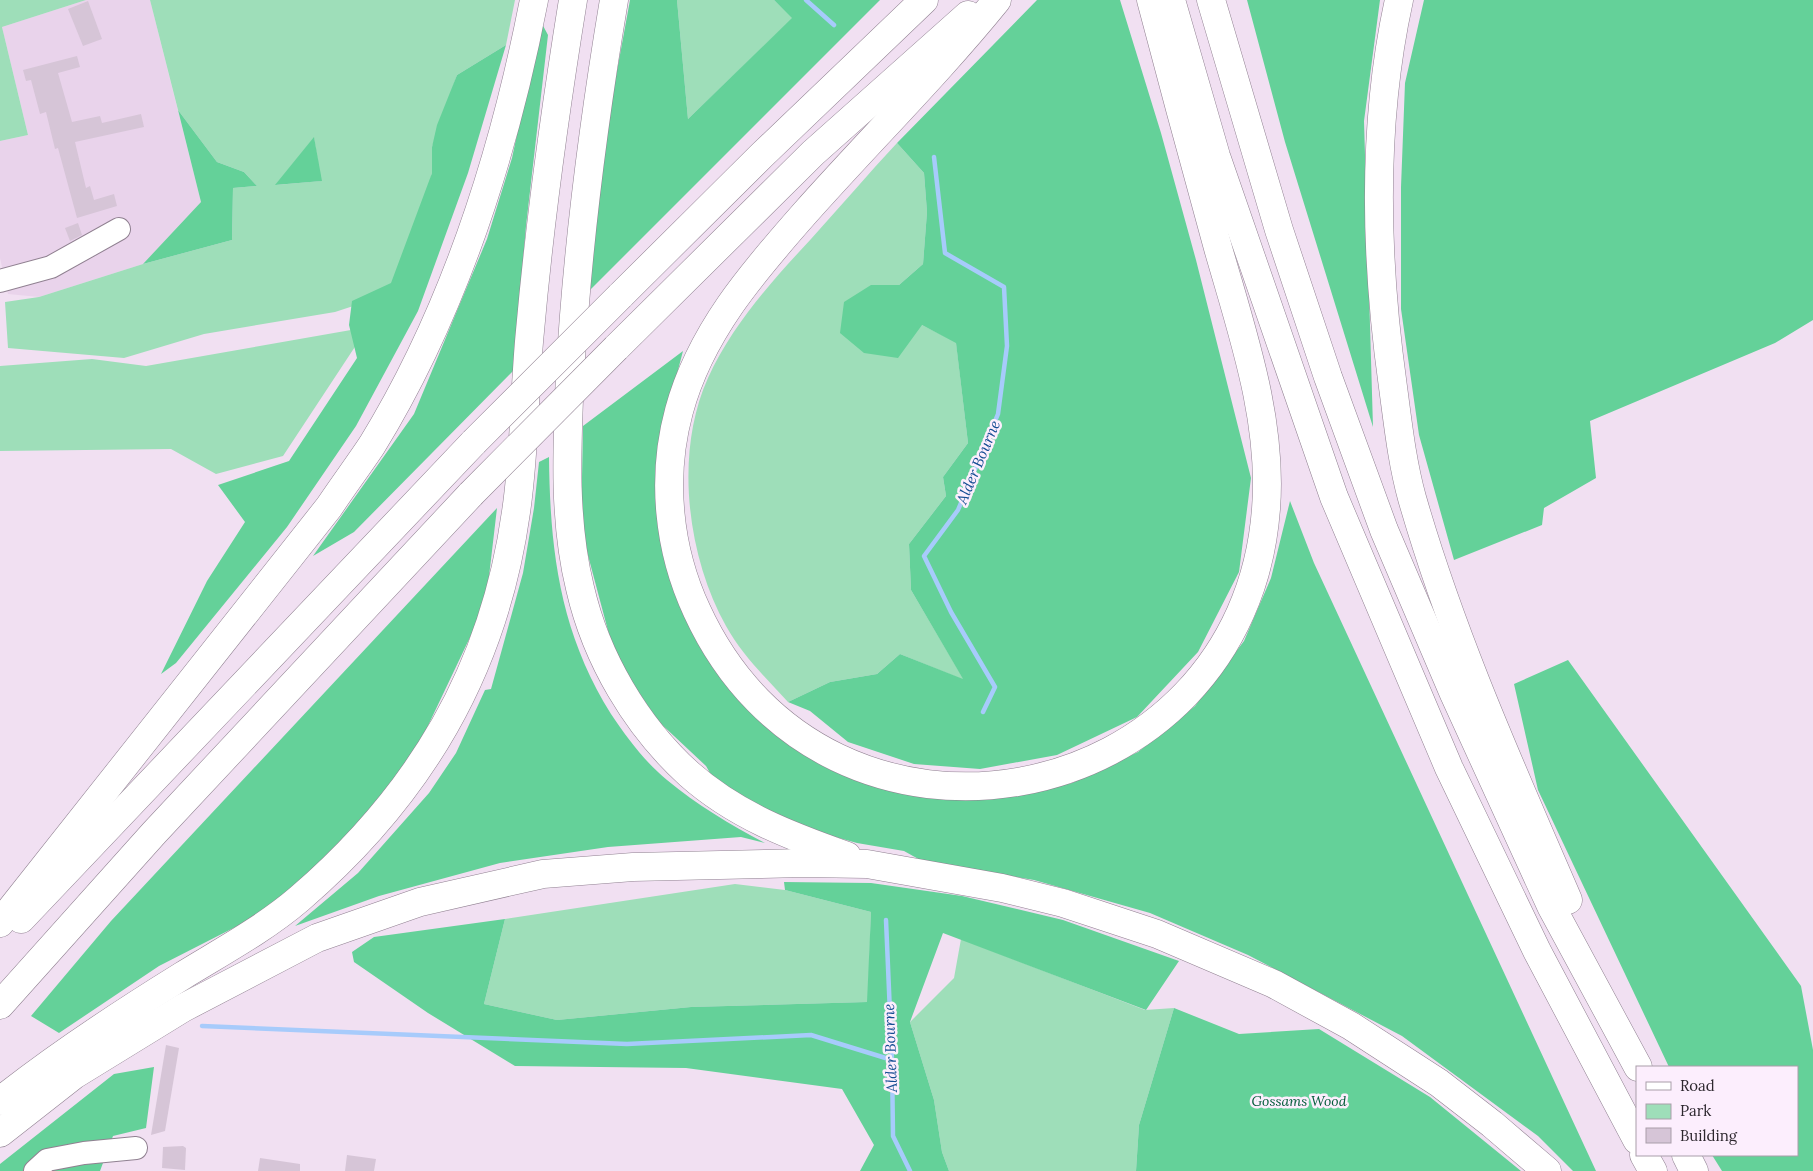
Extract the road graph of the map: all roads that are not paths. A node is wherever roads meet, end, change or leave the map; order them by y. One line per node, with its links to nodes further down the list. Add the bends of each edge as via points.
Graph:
1 (534, 0): 14 (highway, via 514,101 469,241 421,354 372,444 329,507)
2 (573, 0): 19 (highway, via 552,125 538,243 515,518 494,614 462,695 422,765 389,809 349,853 297,900 80,1041)
3 (614, 0): 13 (highway, via 583,207 567,437 571,538 586,614 602,654 622,690 659,742 689,774 757,821)
4 (924, 0): 15 (highway, bridge, via 762,154 474,442 48,893)
5 (987, 0): 16 (highway, bridge, via 951,28 813,153 471,494 154,833)
6 (997, 0): 7 (highway, via 740,290 707,341 690,379 675,427 670,467 672,525 686,584 716,647 751,693 787,726 837,758 922,784 965,788 1016,783 1074,767 1113,749 1152,723 1194,684 1220,649 1241,612 1257,565 1267,493 1263,422 1249,359)
7 (1151, 0)
8 (1171, 0): 21 (highway, via 1219,166 1338,506 1449,768 1537,951)
9 (1211, 0): 17 (highway, via 1282,239 1384,530 1454,694 1551,906)
10 (1399, 0): 17 (highway, via 1385,93 1378,192 1381,285 1402,451 1441,591 1482,698 1573,910)
11 (119, 229): 12 (lane, via 51,267)
12 (0, 281)
13 (867, 864): 20 (highway, via 633,867 543,874 420,902 316,938 183,1008 74,1075); 26 (highway, via 1002,888 1063,903 1157,934 1258,977 1351,1026 1440,1083)
14 (0, 923)
15 (0, 939)
16 (0, 1005)
17 (1612, 1018): 18 (highway)
18 (1637, 1066)
19 (0, 1101)
20 (0, 1133)
21 (1636, 1138)
22 (136, 1148): 25 (lane, via 47,1160)
23 (1645, 1156): 27 (highway)
24 (1686, 1156): 28 (highway)
25 (35, 1171)
26 (1547, 1171)
27 (1653, 1171)
28 (1694, 1171)

